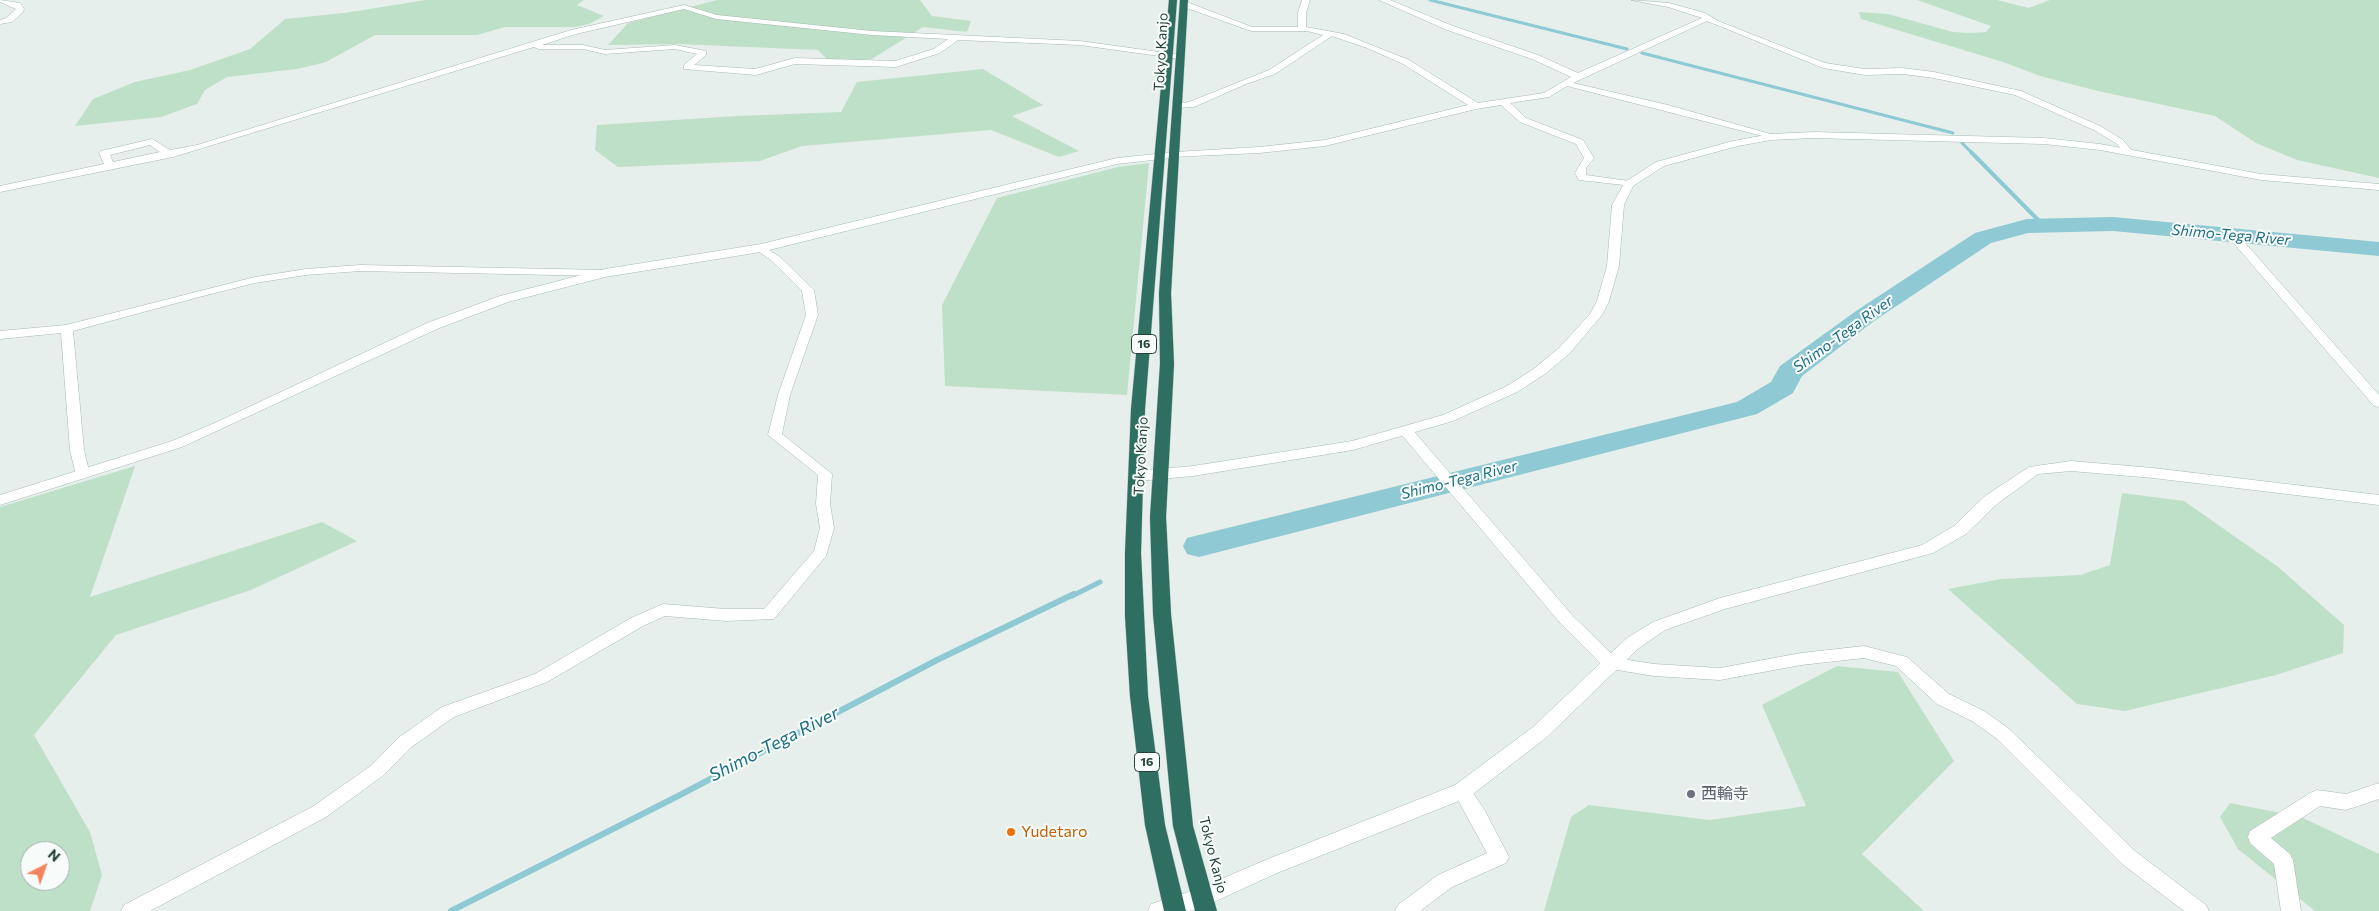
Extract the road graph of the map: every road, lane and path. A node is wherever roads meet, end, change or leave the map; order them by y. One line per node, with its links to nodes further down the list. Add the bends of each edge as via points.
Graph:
1 (0, 0): 8 (street, via 17,4 20,9 9,20)
2 (1173, 0): 13 (highway, Tokyo Kanjo / 16)
3 (1306, 0): 9 (street)
4 (1383, 0): 15 (street)
5 (1635, 0): 7 (street, via 1687,10)
6 (1184, 2): 9 (street, via 1251,29); 14 (highway, Tokyo Kanjo / 16)
7 (1706, 19): 15 (street); 21 (street, via 1823,65 1865,72 1903,71 1934,75 2018,93 2097,128 2120,142)
8 (0, 22)
9 (1302, 29): 10 (street)
10 (1330, 34): 18 (street, via 1267,74 1191,104); 19 (street, via 1400,59)
11 (958, 36): 12 (street, via 872,33 716,17 684,7); 12 (street, via 937,51 896,64 796,61 756,72 687,67 703,53 675,47 605,52 583,47); 13 (street, via 1080,43)
12 (530, 45): 22 (street)
13 (1169, 56): 14 (street); 24 (highway, Tokyo Kanjo / 16)
14 (1180, 57): 18 (highway, Tokyo Kanjo / 16)
15 (1578, 76): 16 (street)
16 (1568, 84): 17 (street, via 1546,95); 20 (street)
17 (1503, 102): 19 (street); 26 (street, via 1524,120 1580,142 1589,158 1581,168 1583,178)
18 (1178, 106): 23 (highway, Tokyo Kanjo / 16)
19 (1476, 106): 23 (street, via 1325,142)
20 (1771, 137): 21 (street, via 1858,135 2025,140); 26 (street, via 1737,142 1660,164)
21 (2128, 152): 27 (street, via 2261,177)
22 (170, 155): 25 (street); 25 (street, via 152,142 104,153)
23 (1175, 155): 24 (street); 37 (highway, Tokyo Kanjo / 16, via 1166,293 1167,364)
24 (1160, 156): 30 (street, via 1118,161); 38 (highway, Tokyo Kanjo / 16, via 1138,409)
25 (110, 165): 28 (street)
26 (1629, 184): 35 (street, via 1618,206 1610,279 1596,315 1582,333 1540,371 1512,389 1479,405)
27 (2379, 187)
28 (0, 189)
29 (2228, 230): 34 (street)
30 (761, 248): 31 (street); 46 (street, via 808,290 812,315 784,395 775,435 825,474 823,504 827,528 822,552 768,615 663,610 637,622 541,678 448,712 404,743 378,770 319,812)
31 (605, 272): 32 (street, via 360,268 306,272 196,294); 36 (street, via 504,299 432,326 222,425 177,444)
32 (66, 329): 33 (street); 36 (street, via 77,450)
33 (0, 335)
34 (2379, 404)
35 (1406, 431): 37 (street, via 1353,445); 41 (street, via 1567,620)
36 (83, 475): 39 (street)
37 (1160, 475): 38 (street); 44 (highway, Tokyo Kanjo / 16, via 1158,517 1162,614 1183,826)
38 (1136, 476): 45 (highway, Tokyo Kanjo / 16, via 1134,571 1139,696)
39 (0, 500)
40 (2379, 500): 41 (street, via 2071,466 2034,470 1991,500 1960,530 1927,549 1729,602 1659,626 1632,643)
41 (1611, 664): 42 (street, via 1540,732); 48 (street, via 1720,674 1801,659 1864,652 1901,661 1944,700 1978,716 2002,733 2128,857)
42 (1462, 791): 44 (street, via 1270,867); 47 (street, via 1499,857 1445,881)
43 (2379, 791): 49 (street, via 2346,802 2317,798 2257,837 2283,860)
44 (1204, 904): 45 (street)
45 (1169, 909)
46 (130, 911)
47 (1405, 911)
48 (2198, 911)
49 (2292, 911)

